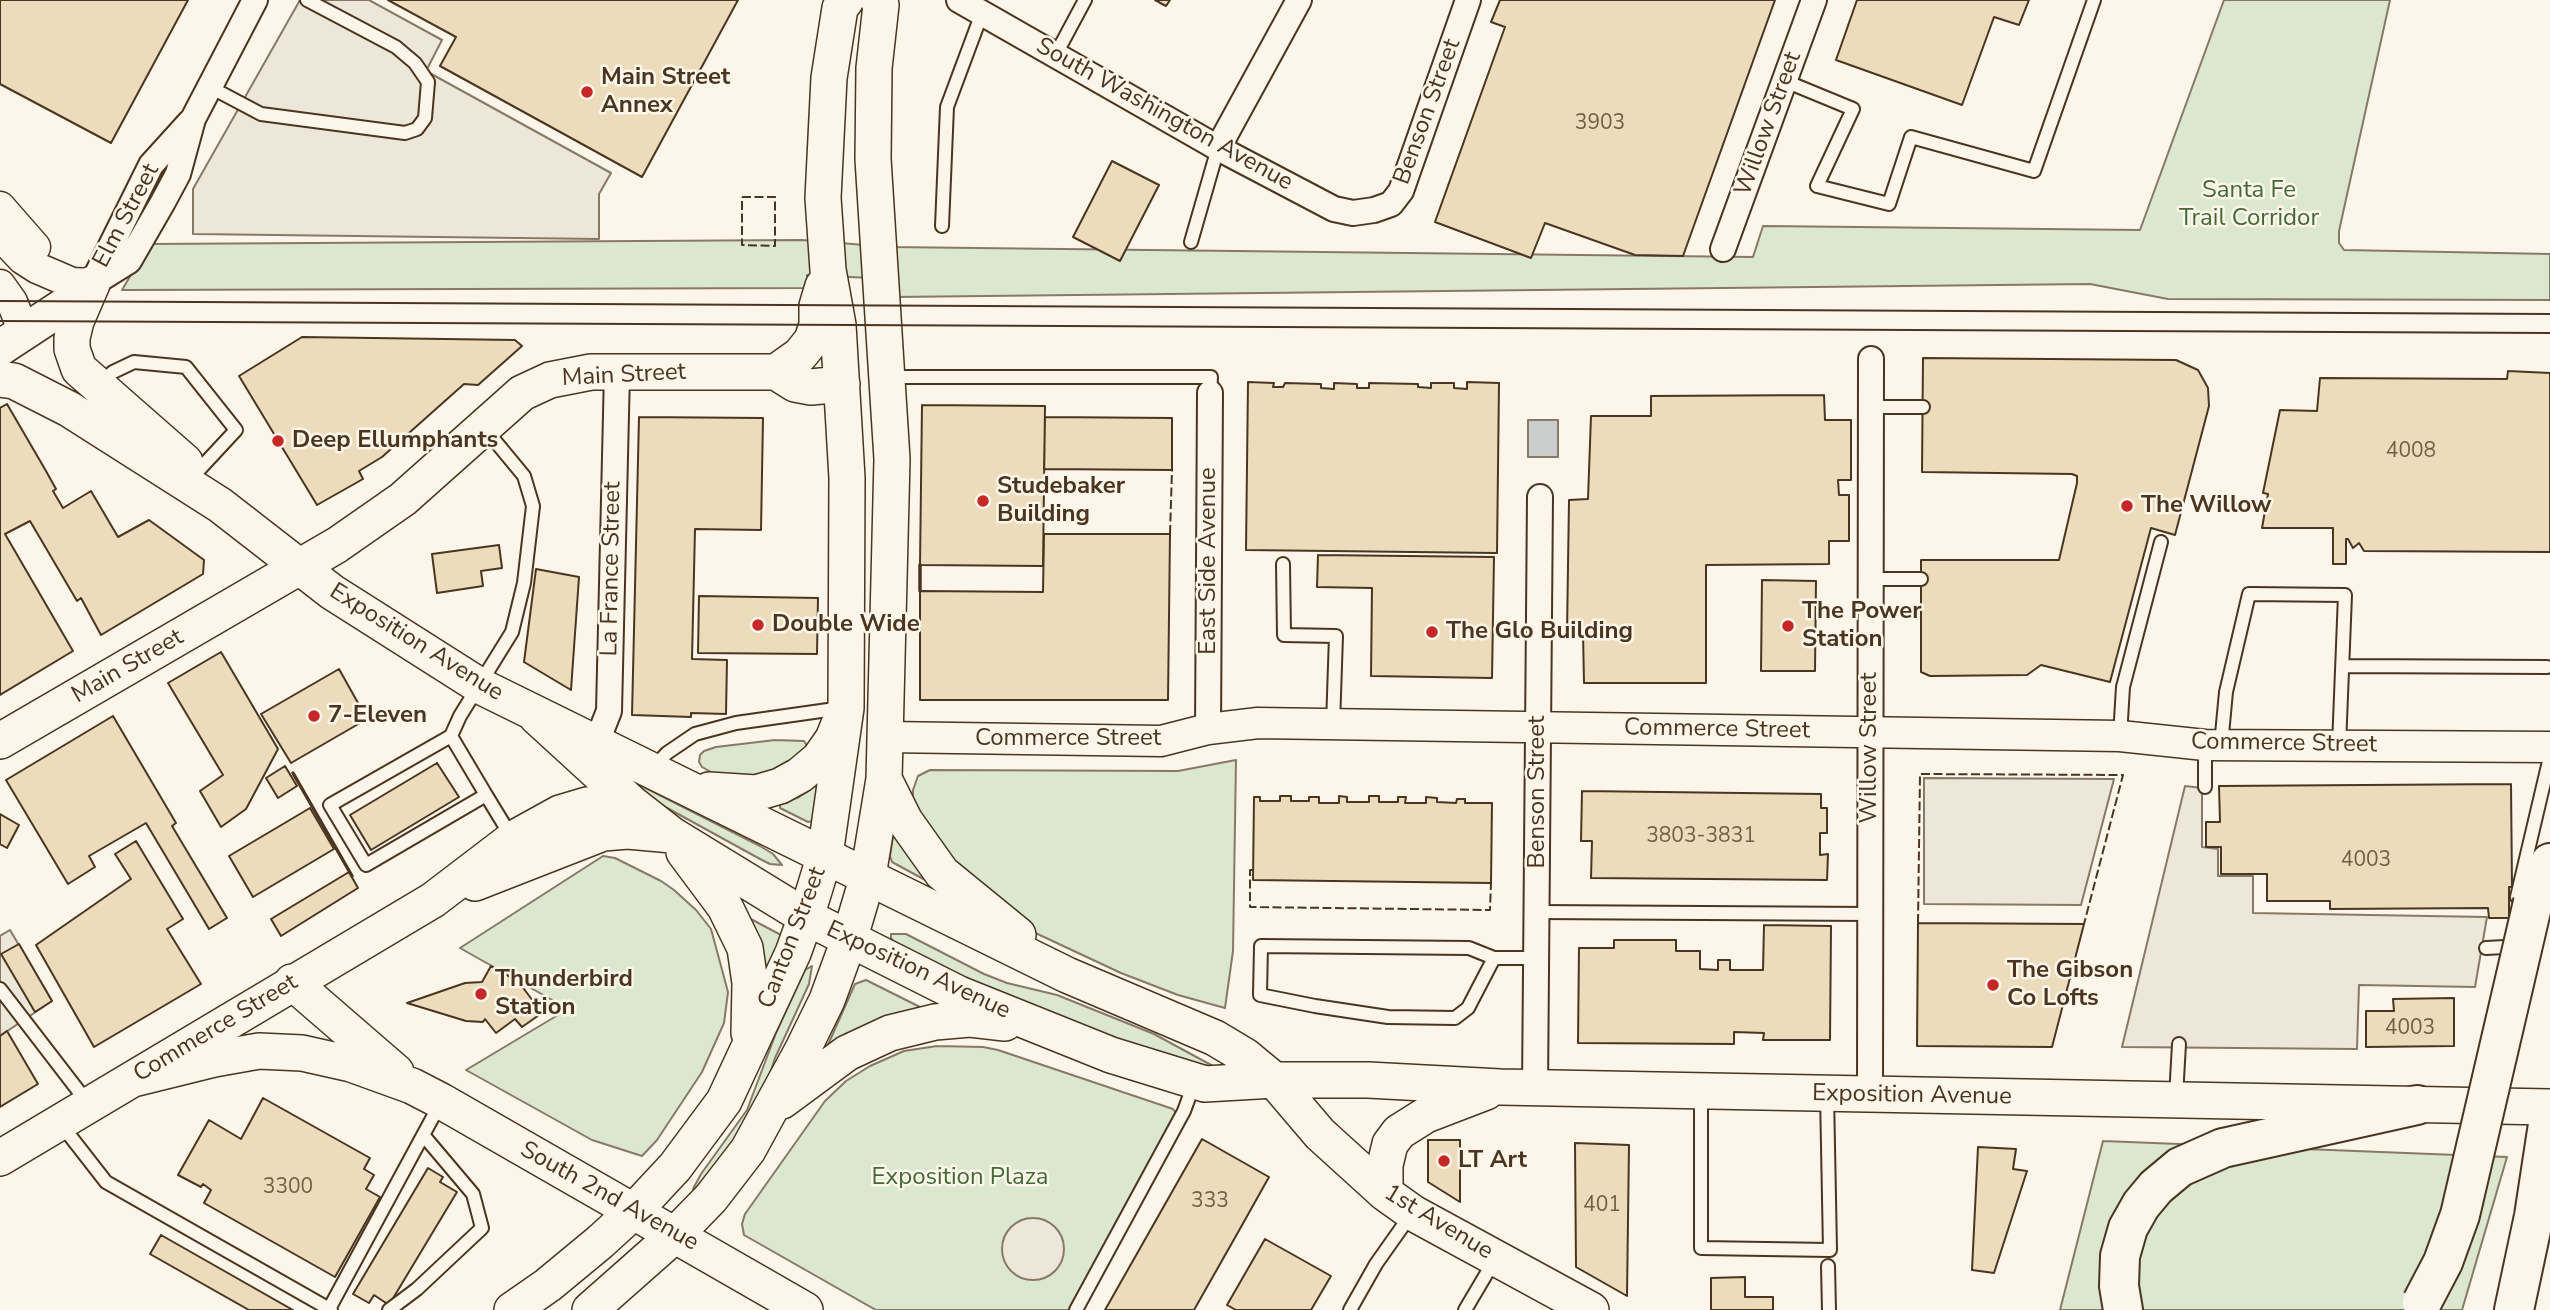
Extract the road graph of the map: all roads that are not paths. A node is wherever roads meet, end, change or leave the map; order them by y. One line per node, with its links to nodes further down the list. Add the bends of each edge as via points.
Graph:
1 (256, 0): 14 (street, Elm Street)
2 (307, 0): 14 (lane, via 396,47 415,63 428,82 425,118 417,129 405,133 261,114)
3 (846, 0): 22 (main road, via 840,8 829,79 823,198)
4 (878, 0): 30 (main road, via 873,159)
5 (960, 0): 11 (street, South Washington Avenue)
6 (1085, 0): 12 (lane)
7 (1299, 0): 15 (street)
8 (1468, 0): 17 (street, Benson Street, via 1401,191 1391,204)
9 (1814, 0): 13 (street, Willow Street)
10 (2094, 0): 13 (lane, via 2034,171 1911,137 1889,204 1817,186 1853,109)
11 (982, 13): 12 (street, South Washington Avenue); 18 (lane, via 947,107)
12 (1056, 54): 15 (street, South Washington Avenue)
13 (1785, 81): 21 (street, Willow Street)
14 (210, 87): 24 (street, Elm Street, via 193,119 151,165)
15 (1218, 148): 17 (street, South Washington Avenue, via 1334,209 1353,213); 20 (lane)
16 (0, 207): 23 (street, via 27,235)
17 (1374, 210)
18 (942, 226)
19 (0, 235): 23 (street, via 23,259)
20 (1191, 242)
21 (1723, 249)
22 (828, 270): 29 (main road, via 812,340); 32 (main road)
23 (53, 277): 24 (street)
24 (92, 284): 26 (main road, Elm Street); 33 (main road, via 76,321 72,349 79,369)
25 (0, 285): 26 (street, via 12,302)
26 (12, 340)
27 (1871, 359): 35 (street, Willow Street)
28 (617, 372): 29 (main road, Main Street); 37 (main road, Main Street, via 550,380 522,393); 61 (street, La France Street, via 609,711)
29 (776, 372): 32 (main road, Main Street, via 795,384 811,387)
30 (886, 377): 34 (lane, via 1211,377); 56 (main road, Canton Street, via 891,459)
31 (0, 379): 40 (main road, via 24,385 69,409)
32 (842, 384): 49 (main road, Canton Street, via 847,478)
33 (97, 387): 38 (main road); 38 (lane, via 134,362 186,368 236,430)
34 (1210, 393): 52 (street, East Side Avenue)
35 (1871, 407): 36 (lane); 44 (street, Willow Street)
36 (1923, 407)
37 (483, 427): 43 (main road, Main Street, via 403,499); 48 (lane, via 524,476 533,506 524,583 512,632)
38 (197, 472): 40 (main road)
39 (1540, 497): 51 (street, Benson Street)
40 (220, 505): 43 (main road, Exposition Avenue)
41 (2161, 542): 55 (lane, via 2123,687)
42 (1283, 564): 50 (lane, via 1284,635 1336,636)
43 (299, 567): 48 (main road, Exposition Avenue); 57 (main road, Main Street)
44 (1871, 579): 45 (lane); 53 (street, Willow Street)
45 (1921, 579)
46 (2343, 666): 47 (lane); 58 (lane, via 2345,595 2249,594); 59 (lane)
47 (2547, 667)
48 (480, 686): 54 (lane); 61 (main road, Exposition Avenue)
49 (845, 708): 63 (lane, via 736,723 695,734); 66 (main road, via 819,759 780,786 756,793); 71 (main road, Canton Street)
50 (1333, 724): 51 (street, Commerce Street); 52 (street, Commerce Street, via 1258,723)
51 (1539, 728): 53 (street, Commerce Street); 76 (street, Benson Street)
52 (1208, 729): 56 (street, Commerce Street, via 1131,742)
53 (1870, 732): 55 (street, Commerce Street); 77 (street, Willow Street)
54 (451, 736): 67 (lane); 67 (lane, via 330,805 366,865)
55 (2120, 736): 58 (street, Commerce Street)
56 (886, 737): 64 (main road, Canton Street)
57 (0, 741)
58 (2213, 745): 59 (street, Commerce Street); 65 (lane)
59 (2339, 746): 60 (street, Commerce Street)
60 (2550, 747)
61 (590, 752): 63 (main road, Exposition Avenue); 68 (main road, Exposition Avenue)
62 (2550, 757): 75 (lane)
63 (652, 770): 66 (main road, Exposition Avenue)
64 (884, 779): 73 (main road, Canton Street); 84 (main road, via 905,821 942,873)
65 (2205, 787)
66 (692, 789): 71 (main road, Exposition Avenue)
67 (486, 795): 70 (lane)
68 (631, 803): 69 (main road, Exposition Avenue); 70 (main road, Commerce Street, via 587,804)
69 (672, 835): 74 (main road, Commerce Street, via 603,833); 78 (main road, Exposition Avenue); 89 (main road, via 725,907 745,948 750,982)
70 (513, 839): 74 (main road, Commerce Street)
71 (825, 855): 73 (main road, Exposition Avenue); 78 (main road, Canton Street)
72 (2550, 863): 112 (highway, bridge, via 2533,902 2460,1215 2443,1262)
73 (868, 876): 79 (main road, Canton Street); 84 (main road, Exposition Avenue)
74 (433, 900): 85 (main road, Commerce Street)
75 (2514, 909)
76 (1537, 912): 77 (lane); 83 (street, Benson Street)
77 (1870, 914): 98 (street, Willow Street)
78 (806, 917): 79 (main road, Exposition Avenue); 89 (main road, Canton Street)
79 (849, 940): 87 (main road, Exposition Avenue); 103 (main road, Canton Street, via 827,1000)
80 (2505, 947): 81 (lane)
81 (2486, 948)
82 (1494, 958): 82 (lane, via 1469,948 1261,946 1260,995 1388,1017 1455,1018 1468,1007); 83 (lane)
83 (1536, 958): 94 (street, Benson Street)
84 (1067, 975): 91 (main road, Exposition Avenue, via 1215,1038)
85 (292, 982): 90 (main road, Commerce Street); 96 (main road, South 2nd Avenue)
86 (0, 989): 100 (lane)
87 (1039, 1027): 92 (main road, Exposition Avenue); 103 (main road, via 970,1019 935,1022 890,1034 847,1053)
88 (2179, 1044): 99 (lane)
89 (748, 1046): 108 (main road, Canton Street, via 711,1119)
90 (132, 1079): 96 (main road, South 2nd Avenue, via 259,1051 351,1064); 100 (main road, Commerce Street)
91 (1274, 1080): 92 (main road, Exposition Avenue); 93 (main road, Exposition Avenue); 107 (main road, 1st Avenue, via 1320,1134)
92 (1195, 1082): 118 (lane, via 1184,1111)
93 (1500, 1087): 94 (main road, Exposition Avenue); 107 (main road, via 1426,1115 1399,1132 1385,1164)
94 (1535, 1088): 95 (main road, Exposition Avenue)
95 (1701, 1091): 97 (main road, Exposition Avenue); 97 (lane, via 1701,1248 1830,1250)
96 (426, 1094): 105 (lane); 108 (main road, South 2nd Avenue)
97 (1828, 1094): 98 (main road, Exposition Avenue)
98 (1870, 1095): 99 (main road, Exposition Avenue)
99 (2176, 1101): 101 (main road, Exposition Avenue)
100 (89, 1105): 104 (main road, Commerce Street)
101 (2417, 1105): 102 (main road, Exposition Avenue, via 2469,1100); 123 (highway, via 2223,1148 2180,1167 2156,1187 2128,1228 2120,1255)
102 (2550, 1109): 124 (highway)
103 (771, 1110): 109 (main road, Canton Street, via 748,1150)
104 (60, 1123): 106 (main road, Commerce Street); 113 (lane, via 106,1182)
105 (424, 1136): 113 (lane); 114 (lane, via 473,1194 482,1227)
106 (0, 1158)
107 (1399, 1203): 110 (main road, 1st Avenue); 119 (lane, via 1376,1264)
108 (634, 1211): 109 (main road, South 2nd Avenue); 115 (main road, Canton Street)
109 (676, 1234): 116 (main road, Canton Street); 117 (main road, South 2nd Avenue)
110 (1496, 1258): 120 (lane); 121 (main road, 1st Avenue)
111 (1828, 1266): 122 (lane)
112 (2419, 1306)
113 (330, 1310)
114 (389, 1310)
115 (512, 1310)
116 (590, 1310)
117 (805, 1310)
118 (1076, 1310)
119 (1350, 1310)
120 (1465, 1310)
121 (1591, 1310)
122 (1829, 1310)
123 (2123, 1310)
124 (2514, 1310)

